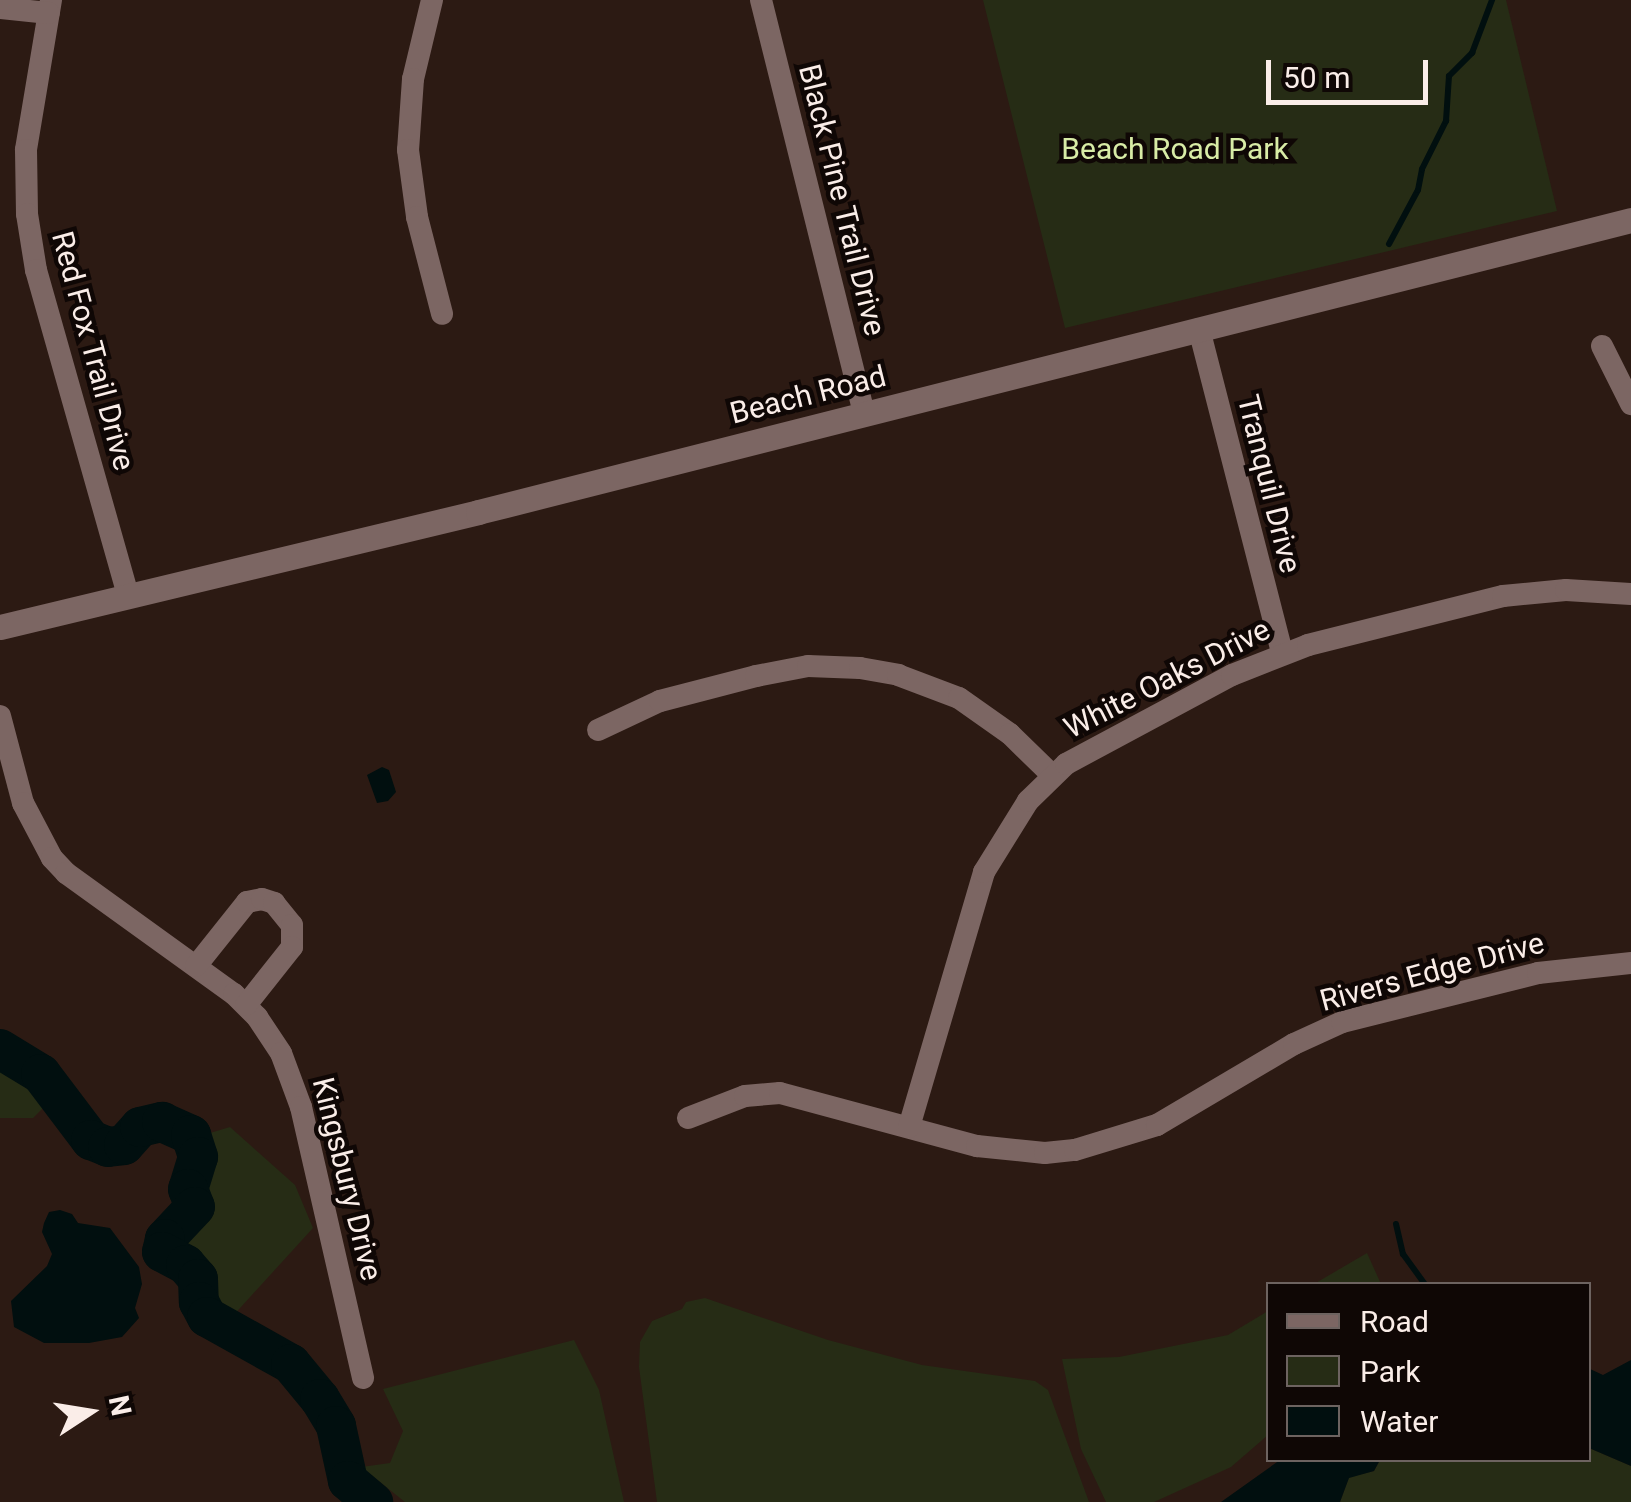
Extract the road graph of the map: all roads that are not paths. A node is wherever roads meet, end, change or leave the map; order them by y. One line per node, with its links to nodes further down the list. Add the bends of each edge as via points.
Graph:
1 (432, 0): 6 (street, via 413,80 408,150)
2 (761, 0): 10 (street, Black Pine Trail Drive)
3 (50, 6): 4 (street); 12 (street, Red Fox Trail Drive, via 26,150 26,214)
4 (0, 8)
5 (1631, 220): 7 (street, Beach Road)
6 (442, 314)
7 (1199, 330): 10 (street, Beach Road); 14 (street, Tranquil Drive)
8 (1602, 346): 9 (street)
9 (1631, 404)
10 (864, 414): 12 (street, Beach Road)
11 (1630, 590): 14 (street, White Oaks Drive, via 1503,596)
12 (128, 595): 13 (street, Beach Road)
13 (0, 627)
14 (1282, 653): 17 (street, White Oaks Drive, via 1121,732)
15 (0, 716): 19 (street, Kingsbury Drive, via 23,803 52,858)
16 (598, 730): 17 (street, via 660,701 756,676 808,666 860,668 958,698 1010,734)
17 (1052, 776): 22 (street, White Oaks Drive, via 1012,823 984,872)
18 (1631, 963): 22 (street, Rivers Edge Drive, via 1538,973 1342,1022 1158,1124 1076,1150 996,1149)
19 (196, 966): 20 (street, Kingsbury Drive); 20 (street, via 247,902 274,903 292,925 292,948)
20 (246, 1004): 23 (street, Kingsbury Drive, via 281,1053 296,1090)
21 (688, 1118): 22 (street, Rivers Edge Drive, via 745,1096 780,1093)
22 (909, 1127)
23 (364, 1378)

